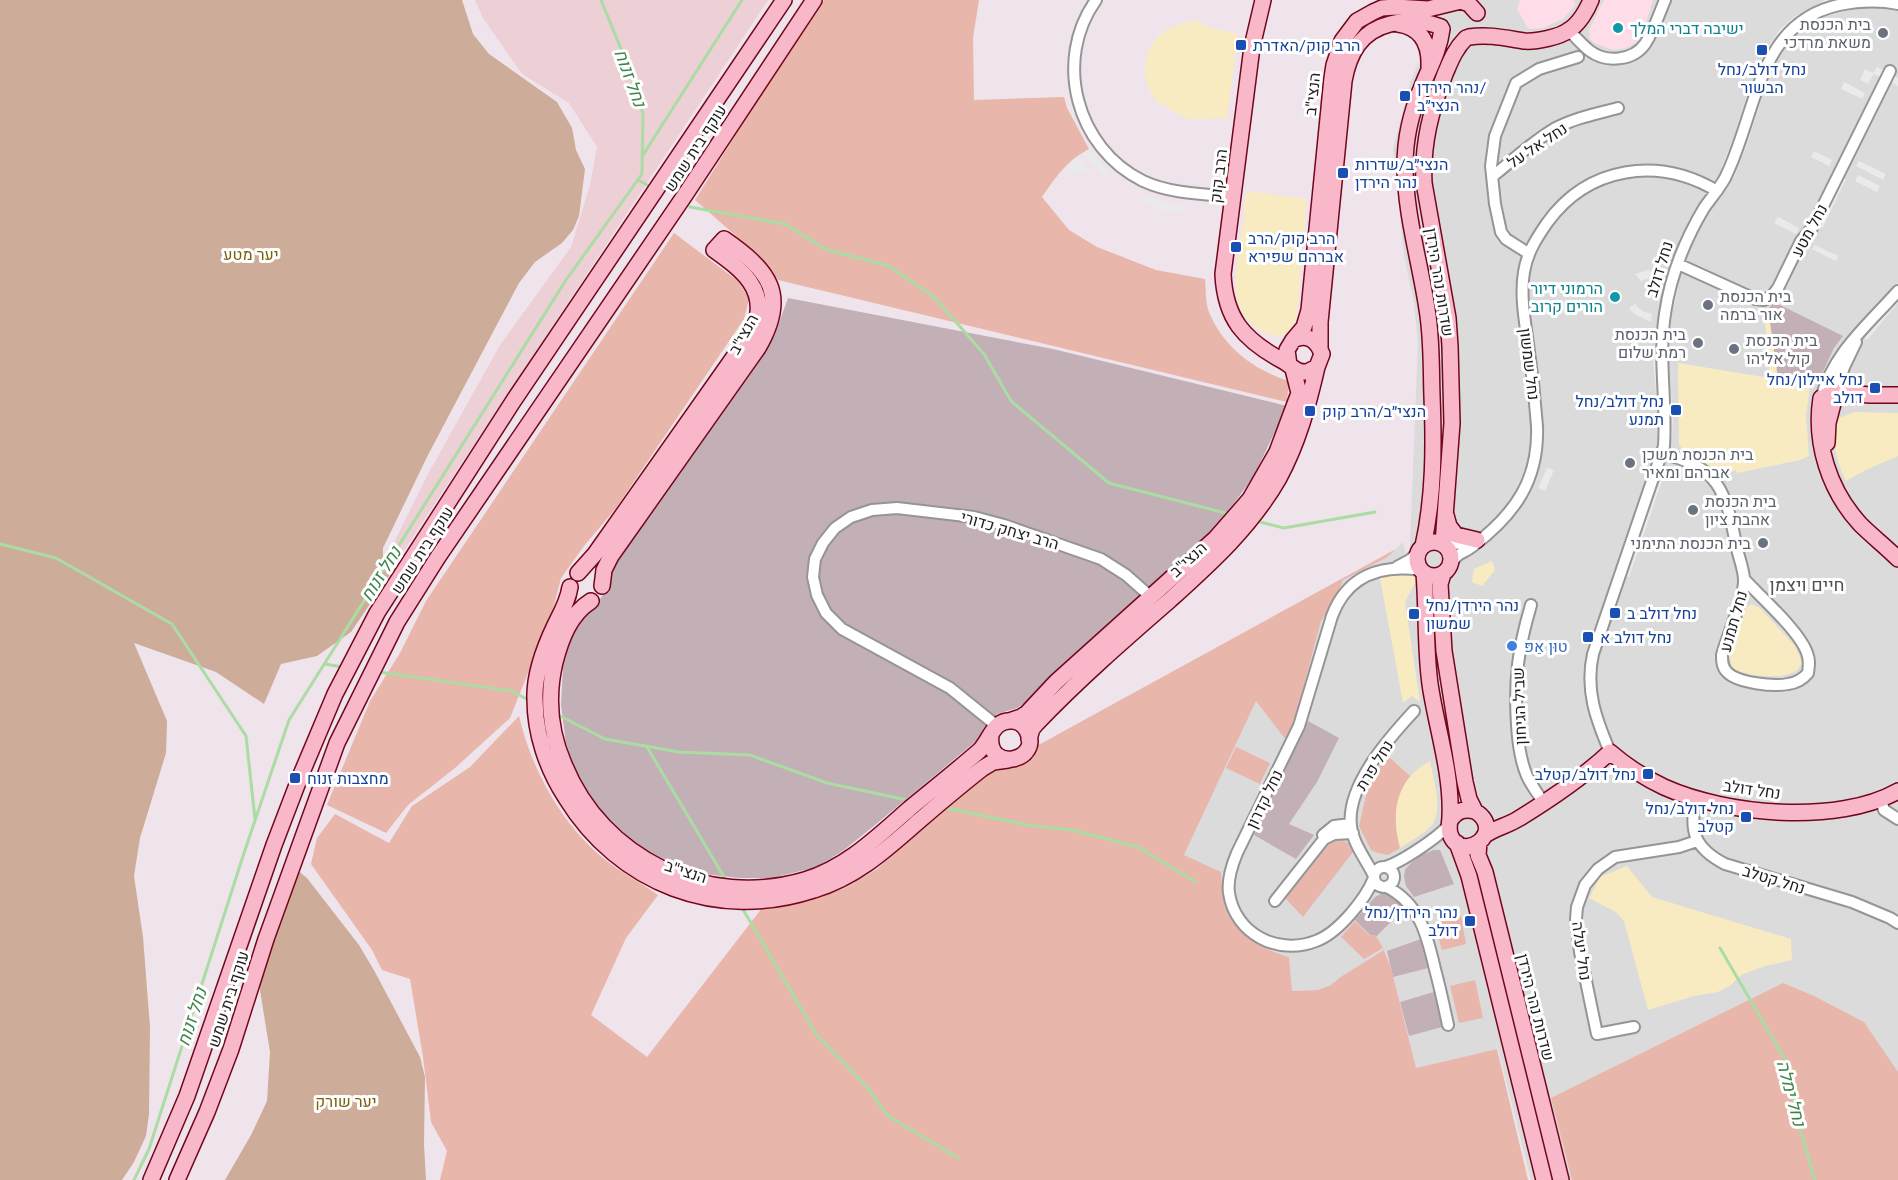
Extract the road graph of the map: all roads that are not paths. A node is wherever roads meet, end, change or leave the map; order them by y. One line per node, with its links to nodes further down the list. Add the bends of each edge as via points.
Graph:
1 (784, 0): 82 (street, עוקף בית שמש, via 514,400 372,623 335,694 300,777 187,1096)
2 (814, 0): 83 (street, עוקף בית שמש, via 397,622 337,743 231,1049)
3 (1096, 0): 25 (street, via 1078,34 1073,69 1079,106 1098,142 1122,168 1142,180 1169,189)
4 (1263, 0): 13 (street, הרב קוק)
5 (1271, 0): 13 (street, הרב קוק)
6 (1426, 0): 11 (street)
7 (1591, 0): 16 (street)
8 (1665, 0): 16 (street, via 1647,42 1629,56 1614,59 1596,55)
9 (1453, 2): 11 (street, הנצי"ב, via 1428,9); 12 (street, via 1467,3); 15 (street, via 1441,12)
10 (1898, 4): 24 (street, נחל דולב, via 1876,1 1830,7 1800,22 1785,35 1765,68 1742,140)
11 (1395, 7): 31 (street, הנצי"ב, via 1382,8 1357,21 1337,52 1309,310)
12 (1477, 11): 17 (street); 18 (street, via 1476,28)
13 (1258, 21): 25 (street, הרב קוק)
14 (1391, 24): 15 (street, הנצי"ב, via 1415,21); 20 (street, via 1419,32 1429,51); 32 (street, הנצי"ב, via 1366,34 1353,51 1346,71)
15 (1441, 28): 18 (street, via 1454,39); 20 (street, שדרות נהר הירדן, via 1438,53)
16 (1569, 31): 17 (street, via 1526,41)
17 (1507, 37): 18 (street)
18 (1467, 38): 39 (street, שדרות נהר הירדן, via 1455,49 1437,94 1424,151 1424,183 1450,346 1452,423)
19 (1578, 57): 23 (street, via 1539,69 1516,83 1495,136 1491,154)
20 (1429, 70): 42 (street, שדרות נהר הירדן, via 1409,127 1405,168 1432,354 1434,432 1430,502)
21 (1890, 71): 27 (street, נחל מטע, via 1812,228 1772,296 1755,299)
22 (1618, 108): 23 (street, נחל אל על, via 1555,129)
23 (1493, 176): 26 (street, via 1501,232)
24 (1717, 190): 26 (street, נחל שמשון, via 1695,179 1659,171 1608,177 1585,187 1563,205); 27 (street, נחל דולב, via 1687,240)
25 (1234, 197): 29 (street, הרב קוק, via 1224,292)
26 (1528, 253): 40 (street, נחל שמשון, via 1522,298 1538,447 1527,486 1516,504 1508,516)
27 (1678, 264): 38 (street, נחל דולב, via 1662,332 1666,417)
28 (1898, 291): 30 (street)
29 (1242, 331): 31 (street, via 1270,345); 33 (street, הרב קוק)
30 (1860, 334): 36 (street); 36 (street, via 1831,369)
31 (1293, 341): 32 (street, via 1309,338); 33 (street, via 1286,353)
32 (1320, 348): 34 (street, via 1322,357)
33 (1291, 367): 34 (street, via 1307,372); 52 (street, הנצי"ב, via 1299,393 1284,435 1259,484 1216,538)
34 (1317, 367): 58 (street, הנצי"ב, via 1295,445 1249,523 1226,549 1066,693 1036,724)
35 (1898, 395): 36 (street)
36 (1830, 398): 37 (street); 43 (street, via 1827,429 1832,481 1852,514)
37 (1898, 403)
38 (1662, 454): 48 (street, נחל תמנע, via 1689,461 1719,485); 59 (street, נחל דולב, via 1590,670 1592,704)
39 (1445, 509): 40 (street, via 1456,535); 41 (street, שדרות נהר הירדן)
40 (1478, 539): 41 (street, נחל שמשון); 45 (street, נחל שמשון, via 1474,546 1457,555)
41 (1444, 545): 42 (street, via 1433,542); 45 (street, via 1451,556)
42 (1421, 549): 44 (street, נחל קדרון); 46 (street, via 1417,563)
43 (1898, 559)
44 (1393, 569): 46 (street, נחל קדרון); 77 (street, נחל קדרון, via 1368,574 1337,602 1299,726 1237,853 1229,883 1231,900 1242,921 1261,939 1278,946 1306,945 1327,936)
45 (1446, 570): 46 (street, via 1435,577); 65 (street, via 1440,584 1444,651 1468,799)
46 (1422, 572): 68 (street, via 1426,653 1449,793)
47 (578, 573): 49 (street, via 592,572); 49 (street, הנצי"ב, via 755,327 759,308 755,290 743,274 714,250 724,239 764,273 773,294 773,319 758,348 611,556); 50 (street)
48 (1744, 579): 51 (street, נחל תמנע); 54 (street, נחל תמנע)
49 (602, 586): 53 (street)
50 (570, 587): 53 (street, via 577,600); 60 (street, הנצי"ב, via 539,668 534,698 543,751 559,787 586,827 615,856 665,886 693,895 754,901 814,890 870,863 983,767)
51 (1760, 595): 54 (street, via 1751,592); 54 (street, נחל תמנע, via 1806,650 1808,672 1798,681 1766,684 1734,677 1725,670 1722,654)
52 (1151, 597): 57 (street, הנצי"ב, via 1027,713); 57 (street, הרב יצחק כדורי, via 1101,559 979,518 897,508 872,510 835,528 815,559 813,577 826,613 849,633 950,688)
53 (591, 601): 57 (street, הנצי"ב, via 572,621 555,665 550,707 560,755 579,796 605,829 642,859 694,882 741,888 778,886 834,868 859,852 979,752)
54 (1740, 601)
55 (1531, 605): 64 (street, שביל הגיחון, via 1517,660 1515,706 1523,764)
56 (1414, 711): 69 (street, נחל פרת, via 1361,780 1354,801)
57 (999, 727): 58 (street, via 1018,723); 60 (street, via 991,744 994,753)
58 (1029, 739): 60 (street, via 1024,753)
59 (1610, 752): 62 (street, נחל דולב, via 1665,788); 64 (street)
60 (1008, 760)
61 (1898, 791): 63 (street, נחל דולב)
62 (1696, 798): 63 (street, נחל דולב, via 1788,812 1832,810); 71 (street, via 1692,819)
63 (1881, 800): 67 (street, via 1884,810)
64 (1544, 803): 66 (street)
65 (1479, 813): 66 (street, via 1508,817); 68 (street, via 1461,810); 70 (street, via 1486,827)
66 (1526, 814): 70 (street)
67 (1898, 819)
68 (1450, 822): 72 (street, via 1450,833); 73 (street)
69 (1352, 829): 75 (street, via 1366,858); 78 (street, via 1330,835)
70 (1482, 839): 72 (street, via 1469,846); 85 (street, שדרות נהר הירדן, via 1480,864)
71 (1697, 841): 79 (street, נחל קטלב, via 1708,854 1725,864 1852,902); 81 (street, נחל יעלה, via 1615,857 1598,869 1582,891 1577,907 1577,934 1597,1034)
72 (1456, 842): 73 (street, via 1441,840); 84 (street, שדרות נהר הירדן, via 1469,876)
73 (1421, 846): 74 (street)
74 (1402, 860): 75 (street); 76 (street)
75 (1379, 873): 76 (street, via 1377,884); 76 (street, via 1391,870); 77 (street, נחל קדרון)
76 (1389, 883): 77 (street, נחל קדרון); 80 (street, via 1414,909 1425,928)
77 (1362, 900)
78 (1275, 901)
79 (1898, 923)
80 (1448, 1025)
81 (1634, 1027)
82 (151, 1180)
83 (177, 1180)
84 (1544, 1180)
85 (1561, 1180)

